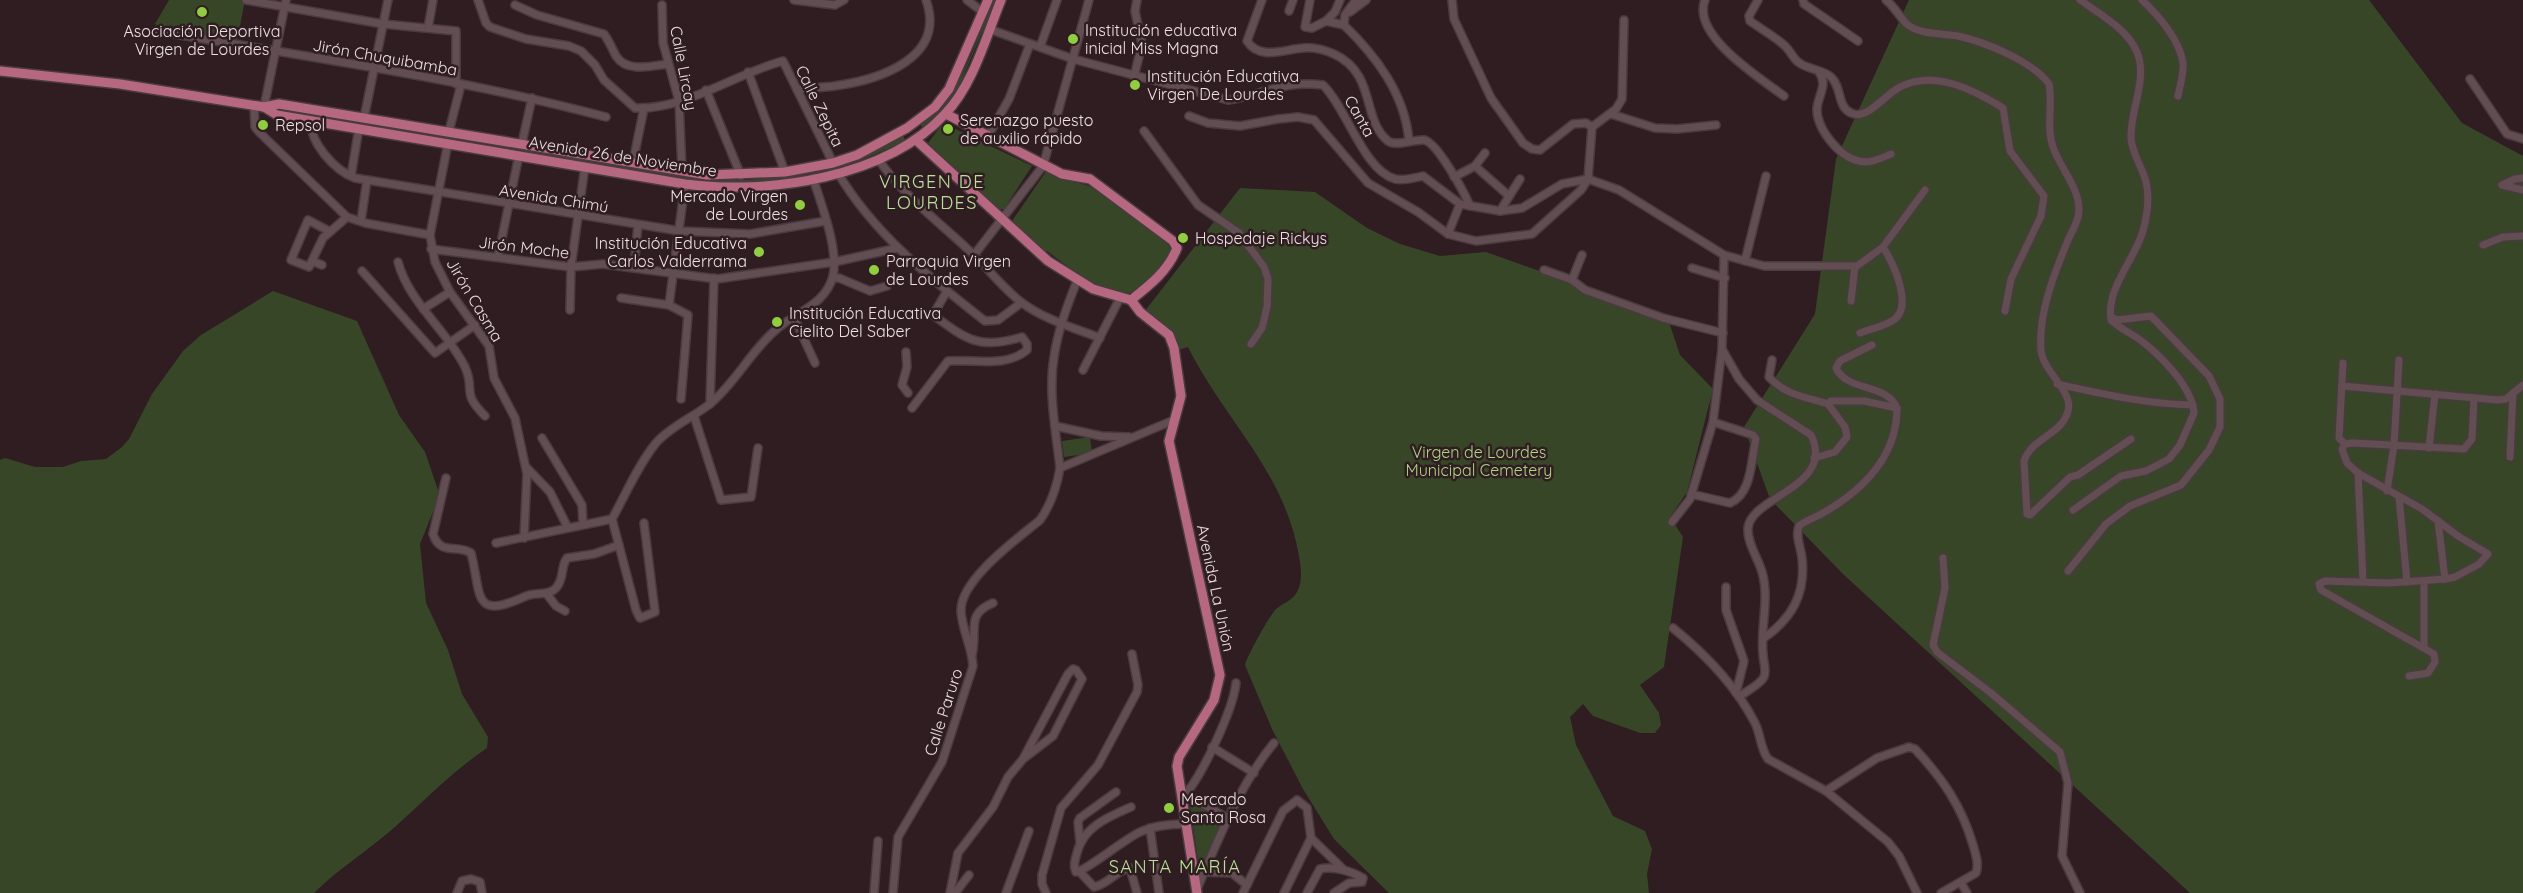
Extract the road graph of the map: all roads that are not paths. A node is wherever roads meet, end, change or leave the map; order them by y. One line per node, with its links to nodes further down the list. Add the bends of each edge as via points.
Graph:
1 (246, 0): 27 (street)
2 (388, 0): 35 (street)
3 (433, 0): 37 (street)
4 (478, 0): 61 (street, via 488,26 581,51 627,103)
5 (794, 0): 6 (street, via 835,5)
6 (844, 0)
7 (926, 0): 54 (street, via 931,20 928,40 916,56 852,83)
8 (967, 0): 31 (street)
9 (988, 0): 31 (main road, Avenida 26 de Noviembre)
10 (1001, 0): 38 (main road, Avenida 26 de Noviembre)
11 (1057, 0): 42 (street)
12 (1089, 0): 44 (street)
13 (1137, 0): 50 (street, via 1135,11 1142,44)
14 (1262, 0): 78 (street, via 1250,28 1250,46 1269,53 1303,48 1337,55 1364,84 1372,115 1387,140)
15 (1293, 0): 30 (street)
16 (1311, 0): 34 (street, via 1305,27)
17 (1340, 0): 34 (street)
18 (1356, 0): 32 (street)
19 (1366, 0): 32 (street)
20 (1452, 0): 69 (street, via 1454,19 1473,62 1491,98 1522,143 1540,150 1573,124 1586,123)
21 (1705, 0): 55 (street, via 1703,15 1718,43)
22 (1758, 0): 47 (street, via 1750,21 1782,43 1800,64)
23 (1803, 0): 40 (street)
24 (1887, 0): 179 (street, via 1908,25 1959,36 2001,51 2049,84 2052,144 2072,183 2079,212 2042,318 2041,352)
25 (2080, 0): 163 (street, via 2120,30 2136,51 2140,64 2132,140 2146,181 2146,218 2134,253 2113,292)
26 (2142, 0): 56 (street, via 2180,53 2183,69)
27 (285, 4): 35 (street); 43 (street)
28 (515, 5): 45 (street, via 604,34 618,58 629,66)
29 (662, 5): 45 (street, Calle Lircay, via 662,35)
30 (1289, 11)
31 (983, 12): 71 (main road, Avenida 26 de Noviembre, via 950,89)
32 (1345, 15): 36 (street)
33 (1624, 20): 63 (street, via 1622,99)
34 (1326, 21): 36 (street)
35 (383, 24): 37 (street); 46 (street)
36 (1344, 25): 78 (street, via 1368,48 1386,75 1401,104)
37 (428, 28): 52 (street, via 456,31)
38 (989, 29): 41 (street, Canta); 62 (main road, Avenida 26 de Noviembre, via 963,88)
39 (157, 31): 43 (street, Jirón Chuquibamba)
40 (1858, 41)
41 (1030, 44): 42 (street, Canta); 74 (street, via 1009,99)
42 (1040, 47): 44 (street, Canta)
43 (276, 52): 46 (street, Jirón Chuquibamba); 60 (street)
44 (1073, 59): 50 (street, Canta); 89 (street)
45 (668, 64): 58 (street, Calle Lircay)
46 (373, 67): 52 (street, Jirón Chuquibamba); 66 (street)
47 (1818, 70): 84 (street, via 1824,83 1818,116 1834,145 1859,161); 161 (street, via 1835,82 1843,107 1858,115 1900,86 1925,81 1962,86 2003,108 2010,151 2044,196 2042,216 2016,264)
48 (0, 71): 59 (main road, Avenida 26 de Noviembre, via 120,84)
49 (748, 72): 53 (street); 54 (street, Calle Zepita, via 783,62); 92 (street)
50 (1134, 77): 109 (street, Canta, via 1228,100 1274,87 1323,85 1359,142 1386,175 1397,180 1423,176)
51 (2470, 79): 76 (street, via 2507,135)
52 (459, 85): 57 (street, Jirón Chuquibamba); 72 (street)
53 (706, 90): 58 (street); 95 (street)
54 (797, 90): 87 (street, Calle Zepita)
55 (1784, 96)
56 (2178, 96)
57 (532, 98): 64 (street, Jirón Chuquibamba); 80 (street)
58 (679, 101): 61 (street); 91 (street, Calle Lircay)
59 (254, 105): 60 (main road, Avenida 26 de Noviembre); 113 (street, via 255,127)
60 (264, 106): 66 (main road, Avenida 26 de Noviembre, via 279,104); 67 (main road, Avenida 26 de Noviembre, via 277,115)
61 (644, 108): 86 (street)
62 (946, 114): 74 (main road); 77 (main road, Avenida 26 de Noviembre)
63 (1611, 114): 68 (street, via 1655,128); 69 (street)
64 (606, 117)
65 (1189, 117): 121 (street, via 1240,126 1298,117 1314,120 1368,183)
66 (364, 118): 72 (main road, Avenida 26 de Noviembre)
67 (311, 120): 70 (main road, Avenida 26 de Noviembre); 94 (street, Avenida Chimú, via 314,141)
68 (1716, 125)
69 (1592, 127): 101 (street)
70 (359, 128): 79 (main road, Avenida 26 de Noviembre); 94 (street)
71 (907, 128): 77 (street); 87 (main road, Avenida 26 de Noviembre, via 857,155)
72 (449, 131): 75 (main road, Avenida 26 de Noviembre)
73 (1144, 131): 169 (street, via 1198,205 1239,232 1264,267 1268,279 1267,307 1262,328)
74 (988, 136): 89 (main road)
75 (486, 137): 80 (main road, Avenida 26 de Noviembre); 81 (main road)
76 (2523, 139)
77 (916, 140): 85 (main road, Avenida 26 de Noviembre); 114 (main road)
78 (1409, 141): 97 (street, via 1424,140 1436,146)
79 (448, 143): 81 (main road, Avenida 26 de Noviembre); 106 (street, Jirón Casma)
80 (522, 143): 86 (main road, Avenida 26 de Noviembre)
81 (484, 149): 83 (main road, Avenida 26 de Noviembre)
82 (1485, 153): 90 (street)
83 (519, 154): 88 (main road, Avenida 26 de Noviembre); 108 (street)
84 (1891, 154)
85 (878, 159): 93 (main road, Avenida 26 de Noviembre); 129 (street, via 894,182)
86 (633, 162): 91 (main road, Avenida 26 de Noviembre)
87 (833, 163): 92 (main road, Avenida 26 de Noviembre)
88 (585, 166): 103 (main road, Avenida 26 de Noviembre); 112 (street)
89 (1043, 166): 114 (street); 155 (main road, via 1090,179 1173,241 1177,248 1172,260)
90 (1474, 166): 97 (street); 107 (street)
91 (682, 171): 95 (main road, Avenida 26 de Noviembre)
92 (785, 172): 95 (main road, Avenida 26 de Noviembre)
93 (838, 173): 98 (main road, Avenida 26 de Noviembre); 120 (street, via 855,202)
94 (351, 176): 102 (street, Avenida Chimú)
95 (741, 176)
96 (1766, 176): 133 (street)
97 (1455, 177): 110 (street)
98 (813, 178): 103 (main road, Avenida 26 de Noviembre, via 751,187); 116 (street)
99 (2523, 178): 105 (street, via 2502,185)
100 (1520, 179): 107 (street)
101 (1587, 179): 111 (street, Canta, via 1562,184 1522,208); 121 (street, via 1574,196 1527,236 1476,241); 131 (street, via 1619,190)
102 (367, 180): 106 (street, Avenida Chimú); 115 (street)
103 (686, 184): 119 (street)
104 (1925, 190): 125 (street)
105 (2523, 190)
106 (438, 192): 108 (street, Avenida Chimú); 122 (street, Jirón Casma)
107 (1509, 196): 111 (street)
108 (509, 204): 112 (street, Avenida Chimú); 132 (street)
109 (1460, 204): 110 (street, Canta); 121 (street)
110 (1470, 206): 111 (street, Canta)
111 (1500, 211)
112 (578, 216): 117 (street, Avenida Chimú); 139 (street)
113 (347, 217): 115 (street); 118 (street)
114 (1003, 219): 129 (street); 149 (main road, via 1048,261)
115 (361, 221): 122 (street)
116 (826, 221): 119 (street, Avenida Chimú, via 750,234); 135 (street)
117 (638, 225): 119 (street, Avenida Chimú); 140 (street)
118 (329, 231): 136 (street); 136 (street, via 308,220 291,260)
119 (680, 231): 144 (street)
120 (883, 233): 126 (street); 128 (street)
121 (1448, 234)
122 (430, 235): 127 (street, Jirón Casma)
123 (2523, 236): 124 (street, via 2503,237)
124 (2483, 245)
125 (1883, 247): 138 (street); 167 (street, via 1902,290 1898,314 1892,321)
126 (898, 248): 128 (street, Jirón Moche); 151 (street)
127 (431, 249): 132 (street, Jirón Moche); 152 (street, Jirón Casma)
128 (881, 252): 135 (street, Jirón Moche)
129 (974, 255): 157 (street)
130 (1582, 255): 148 (street)
131 (1724, 255): 133 (street); 147 (street)
132 (498, 257): 139 (street, Jirón Moche)
133 (1745, 261): 138 (street, via 1764,266)
134 (398, 262): 159 (street)
135 (834, 262): 145 (street, Jirón Moche); 146 (street)
136 (311, 264): 137 (street)
137 (322, 265)
138 (1855, 266): 156 (street)
139 (571, 267): 140 (street, Jirón Moche); 160 (street)
140 (634, 267): 144 (street, Jirón Moche)
141 (1692, 268): 147 (street)
142 (1544, 270): 148 (street)
143 (363, 271): 170 (street, via 432,351 438,353)
144 (675, 272): 145 (street, Jirón Moche); 158 (street)
145 (714, 278): 188 (street)
146 (833, 278): 150 (street, via 870,291); 162 (street, via 811,308)
147 (1725, 278): 166 (street)
148 (1572, 280): 166 (street, via 1585,290 1663,318)
149 (1077, 281): 154 (main road); 164 (street, Calle Paruro)
150 (887, 286)
151 (947, 291): 157 (street, via 990,322); 191 (street, via 933,315 972,341 996,344 1022,337 1027,351 987,362 948,361)
152 (450, 292): 159 (street); 165 (street, Jirón Casma)
153 (621, 298): 158 (street)
154 (1120, 298): 155 (main road); 168 (street)
155 (1131, 300): 195 (main road, Avenida La Unión, via 1169,335 1174,348 1181,396)
156 (1851, 301)
157 (1021, 303): 164 (street)
158 (669, 305): 187 (street, via 688,315)
159 (423, 309): 170 (street)
160 (570, 310)
161 (2006, 311)
162 (794, 316): 176 (street); 188 (street, via 762,342 733,382)
163 (2110, 317): 190 (street, via 2177,376); 225 (street, via 2117,320 2151,316 2204,369 2218,390 2222,416 2209,450 2181,485 2130,506 2106,524)
164 (1061, 324): 168 (street); 197 (street, Calle Paruro, via 1052,381)
165 (475, 326): 170 (street); 207 (street, Jirón Casma, via 489,346 494,378 515,418)
166 (1723, 333): 172 (street)
167 (1860, 333)
168 (1100, 338): 178 (street)
169 (1251, 344)
170 (449, 345): 193 (street, via 465,367 471,402)
171 (1872, 345): 192 (street, via 1840,361 1838,374 1850,383 1890,398)
172 (1722, 349): 196 (street); 206 (street, via 1757,400 1811,435)
173 (906, 352): 182 (street, via 902,385)
174 (1772, 360): 189 (street, via 1769,377 1774,383 1792,394)
175 (2399, 360): 183 (street)
176 (816, 363)
177 (2343, 363): 181 (street)
178 (1083, 370)
179 (2057, 384): 190 (street, via 2120,399); 200 (street, via 2070,401 2069,410 2059,426 2026,454 2027,515 2070,477)
180 (2523, 385): 184 (street)
181 (2342, 386): 183 (street); 201 (street, via 2339,438)
182 (908, 393)
183 (2398, 393): 185 (street); 202 (street)
184 (2513, 393): 186 (street, via 2506,399); 205 (street)
185 (2435, 394): 186 (street); 204 (street)
186 (2474, 398): 204 (street, via 2469,446)
187 (681, 399)
188 (710, 404): 194 (street)
189 (1828, 404): 192 (street, via 1844,400); 206 (street, via 1845,427 1847,437 1835,452)
190 (2193, 405): 214 (street, via 2193,422 2169,459 2146,471 2121,477)
191 (912, 408)
192 (1897, 408): 235 (street, via 1888,453 1873,474 1826,512 1798,526 1801,590 1793,611)
193 (485, 416)
194 (694, 416): 203 (street, via 721,500 751,497); 215 (street, via 657,443)
195 (1174, 420): 199 (street); 248 (main road, Avenida La Unión, via 1169,441 1220,675 1214,700 1179,757 1178,775)
196 (1713, 422): 212 (street); 212 (street, via 1754,435 1746,485 1742,495 1730,503)
197 (1055, 426): 199 (street); 208 (street, Calle Paruro)
198 (542, 438): 219 (street, via 582,505)
199 (1131, 438): 208 (street)
200 (2131, 439)
201 (2345, 444): 202 (street); 209 (street, via 2342,455)
202 (2394, 445): 204 (street); 211 (street)
203 (758, 448)
204 (2429, 448)
205 (2510, 457)
206 (1815, 458): 235 (street, via 1792,489 1756,510 1751,519 1749,538 1766,594)
207 (526, 467): 220 (street, via 549,492); 221 (street, Jirón Casma)
208 (1060, 468): 238 (street, Calle Paruro, via 1040,520 996,557 964,597 961,613)
209 (2358, 473): 211 (street); 227 (street)
210 (446, 478): 231 (street, via 433,534 440,547 471,553 482,600 493,608)
211 (2387, 491): 213 (street)
212 (1691, 494): 217 (street)
213 (2399, 497): 216 (street); 229 (street)
214 (2073, 510)
215 (612, 519): 219 (street); 223 (street)
216 (2438, 521): 226 (street); 226 (street, via 2488,554 2479,564)
217 (1672, 522)
218 (644, 523): 223 (street, via 655,606 652,615 638,615)
219 (583, 524): 220 (street)
220 (568, 528): 221 (street)
221 (524, 538): 222 (street)
222 (496, 543)
223 (619, 545): 231 (street, via 567,558 562,564 561,582)
224 (1943, 558): 281 (street, via 1945,588 1933,645 2060,752 2068,783 2062,856)
225 (2068, 571)
226 (2445, 579): 228 (street)
227 (2363, 581): 229 (street); 236 (street, via 2325,581 2318,588)
228 (2424, 581): 229 (street); 236 (street)
229 (2407, 582)
230 (1726, 587): 241 (street, via 1726,610 1744,661)
231 (546, 593): 233 (street)
232 (993, 603): 238 (street, via 977,612)
233 (565, 611)
234 (1673, 627): 241 (street, via 1703,652)
235 (1764, 638): 241 (street, via 1766,674 1763,680)
236 (2424, 646): 239 (street, via 2433,654 2432,669 2423,676)
237 (1132, 654): 271 (street, via 1137,692 1098,765 1060,808 1042,874)
238 (972, 655): 267 (street, Calle Paruro, via 973,666 942,762 898,837)
239 (2409, 676)
240 (1236, 683): 243 (street, via 1227,721)
241 (1737, 695): 246 (street, via 1757,725 1768,759)
242 (1274, 743): 245 (street)
243 (1212, 747): 245 (street); 248 (street)
244 (1023, 759): 244 (street, via 1045,743 1058,727 1082,679 1076,670 1068,674); 268 (street, via 958,853)
245 (1254, 773): 250 (street)
246 (1826, 791): 261 (street, via 1877,758 1909,747 1916,749 1945,783 1966,822 1977,869); 278 (street, via 1888,842)
247 (1116, 792): 256 (street, via 1080,818)
248 (1184, 796): 250 (street); 251 (main road, Avenida La Unión)
249 (1131, 807): 256 (street, via 1100,822)
250 (1229, 819): 259 (street)
251 (1186, 824): 252 (street); 263 (main road, Avenida La Unión)
252 (1150, 828): 258 (street); 273 (street)
253 (1029, 831): 270 (street)
254 (1311, 838): 257 (street); 262 (street, via 1306,808 1295,800 1283,811); 275 (street)
255 (878, 841): 266 (street)
256 (1080, 842): 258 (street, via 1074,865 1076,872)
257 (1344, 870): 276 (street, via 1320,869); 277 (street, via 1363,880 1348,883)
258 (1080, 872): 272 (street, via 1094,887 1130,868)
259 (1205, 872): 262 (street, via 1232,873); 263 (street)
260 (969, 874): 269 (street)
261 (1961, 882): 279 (street); 280 (street)
262 (1247, 885): 274 (street)
263 (1197, 891)
264 (457, 893): 265 (street, via 462,881 471,879 480,882)
265 (482, 893)
266 (874, 893)
267 (893, 893)
268 (950, 893)
269 (955, 893)
270 (1006, 893)
271 (1046, 893)
272 (1137, 893)
273 (1159, 893)
274 (1243, 893)
275 (1284, 893)
276 (1307, 893)
277 (1334, 893)
278 (1917, 893)
279 (1941, 893)
280 (1967, 893)
281 (2080, 893)

